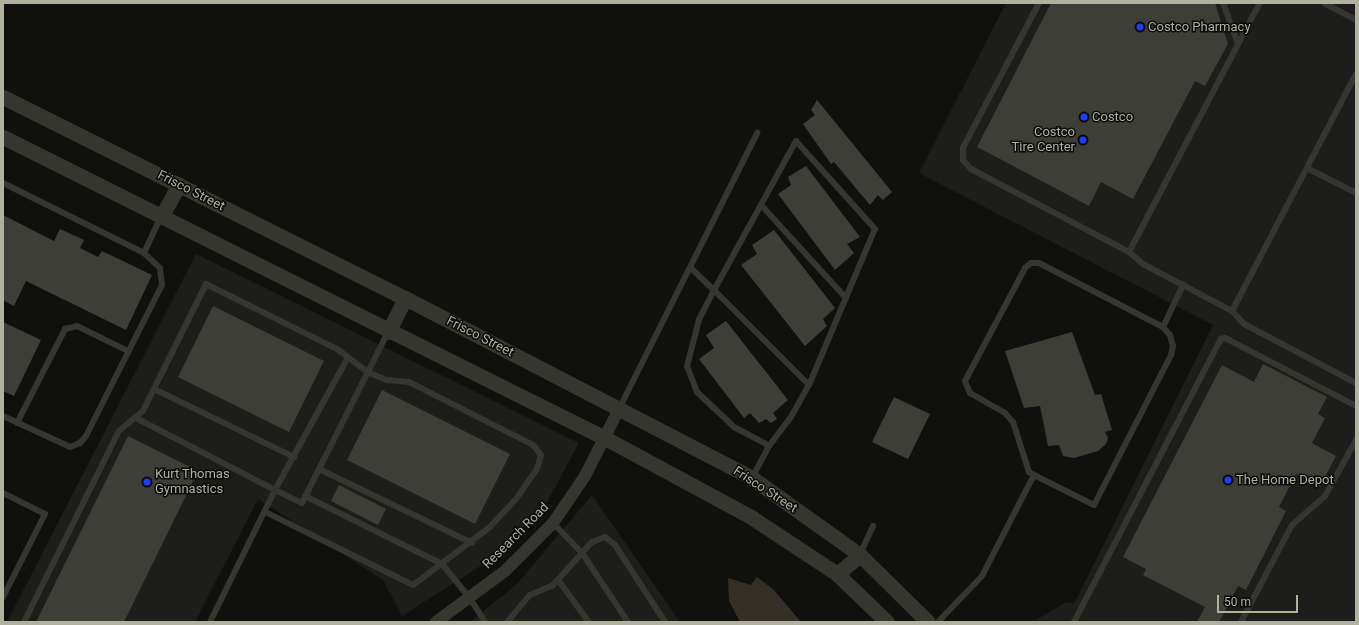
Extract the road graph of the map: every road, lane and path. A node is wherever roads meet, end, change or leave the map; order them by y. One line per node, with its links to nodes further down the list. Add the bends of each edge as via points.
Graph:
1 (1039, 3): 17 (lane, via 963,148 963,160 971,169)
2 (1224, 3): 6 (lane)
3 (1260, 3): 6 (lane)
4 (1324, 3): 5 (lane)
5 (1356, 20)
6 (1238, 44): 17 (lane)
7 (1356, 74): 11 (lane)
8 (3, 97): 13 (street, Frisco Street)
9 (757, 133): 19 (lane)
10 (3, 137): 16 (street)
11 (1307, 168): 14 (lane); 24 (lane)
12 (3, 183): 18 (lane)
13 (179, 185): 16 (street); 22 (street, Frisco Street)
14 (1356, 193)
15 (761, 205): 21 (lane); 23 (lane); 23 (lane, via 796,141 875,229)
16 (161, 217): 18 (lane); 26 (street)
17 (1129, 252): 20 (lane, via 1143,264)
18 (144, 253): 27 (lane, via 160,268 162,285)
19 (691, 268): 21 (lane); 34 (lane)
20 (1183, 285): 24 (lane); 25 (lane)
21 (714, 290): 31 (lane); 40 (lane, via 699,320 687,366 697,392 734,427)
22 (405, 298): 26 (street); 34 (street, Frisco Street)
23 (846, 298): 31 (lane)
24 (1232, 311): 30 (lane, via 1244,324)
25 (1163, 327): 43 (lane, via 1170,335 1173,346 1171,355 1094,505); 43 (lane, via 1039,263 1031,263 1024,268 965,381 970,393 1005,413 1012,422 1029,472)
26 (388, 332): 29 (lane); 38 (street)
27 (128, 351): 37 (lane, via 86,436 80,443 70,447); 37 (lane, via 77,326 65,329)
28 (347, 359): 29 (lane); 32 (lane, via 337,349 206,284); 41 (lane)
29 (367, 372): 42 (lane); 51 (lane, via 387,380 409,382 539,450 541,459 537,470 515,500)
30 (1356, 383)
31 (809, 385): 40 (lane, via 791,417)
32 (154, 389): 36 (lane); 41 (lane)
33 (1356, 406): 70 (lane, via 1224,338 1221,339)
34 (619, 409): 38 (street, Research Road); 44 (street, Frisco Street)
35 (3, 416): 37 (lane)
36 (136, 418): 45 (lane); 59 (lane, via 119,431)
37 (17, 423)
38 (605, 438): 49 (street, Research Road, via 585,476); 55 (street, via 751,517)
39 (1356, 440): 71 (lane, via 1325,496 1292,525)
40 (769, 446): 44 (lane)
41 (294, 457): 45 (lane)
42 (319, 469): 47 (lane); 51 (lane)
43 (1034, 475): 69 (lane, via 982,576)
44 (752, 478): 53 (street, Frisco Street)
45 (275, 490): 47 (lane, via 302,503); 48 (lane)
46 (3, 493): 57 (lane, via 45,514)
47 (305, 496): 54 (lane)
48 (265, 512): 54 (lane, via 413,585); 60 (lane)
49 (553, 523): 52 (lane); 58 (street, Research Road, via 505,571)
50 (873, 526): 53 (lane)
51 (472, 542): 54 (lane)
52 (582, 552): 56 (lane); 65 (lane); 66 (lane, via 597,538 605,537 610,540)
53 (860, 555): 55 (street); 68 (street, Frisco Street)
54 (442, 564): 58 (lane)
55 (837, 574): 67 (street)
56 (558, 580): 63 (lane, via 530,595); 64 (lane)
57 (3, 597)
58 (469, 598): 61 (street, Research Road); 62 (lane)
59 (24, 622)
60 (210, 622)
61 (436, 622)
62 (485, 622)
63 (507, 622)
64 (589, 622)
65 (628, 622)
66 (665, 622)
67 (887, 622)
68 (928, 622)
69 (938, 622)
70 (1074, 622)
71 (1241, 622)

